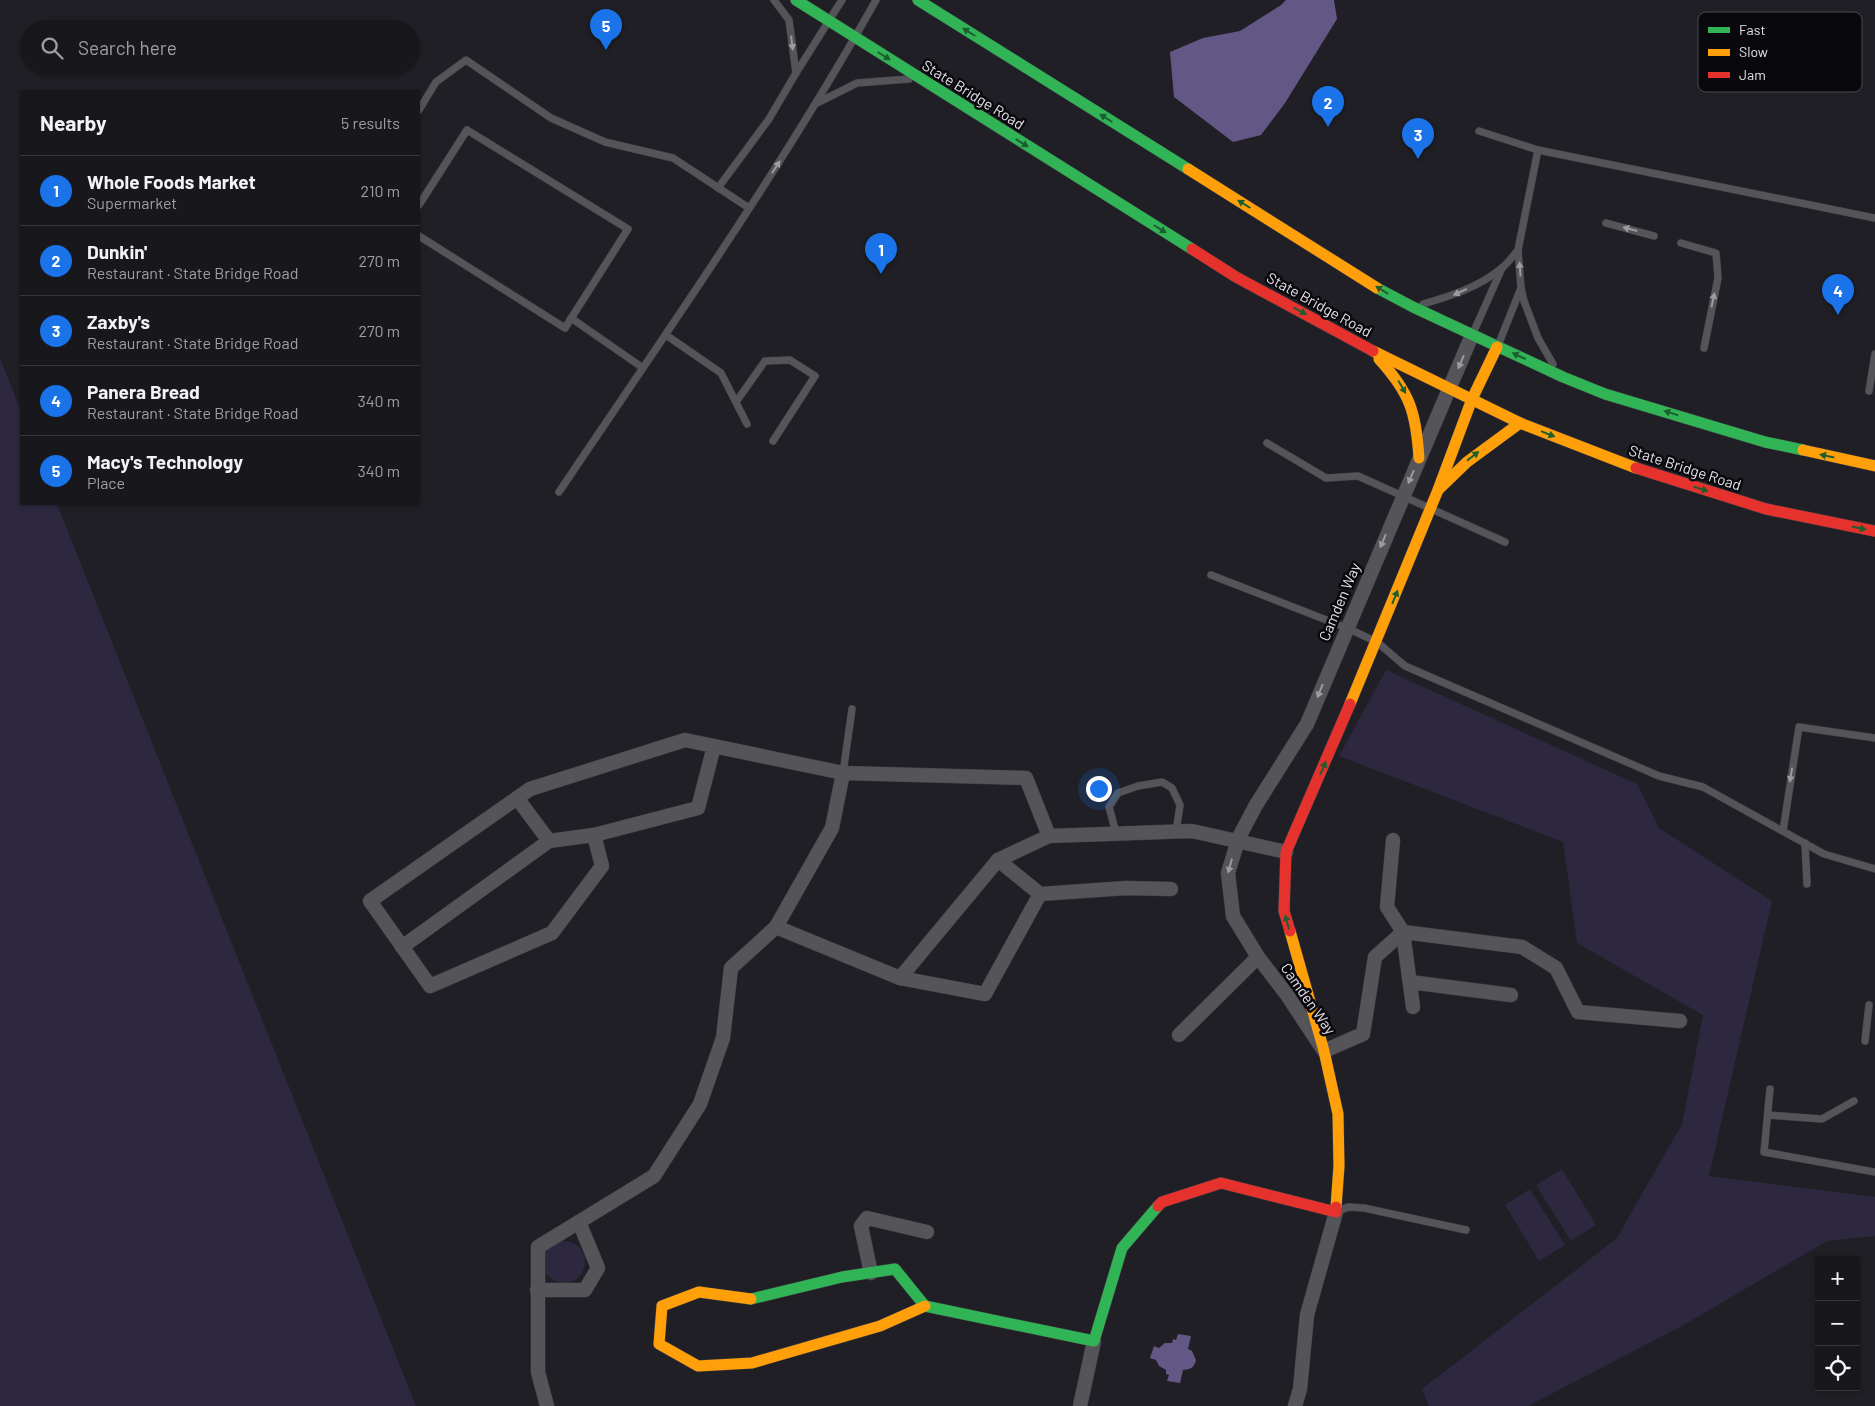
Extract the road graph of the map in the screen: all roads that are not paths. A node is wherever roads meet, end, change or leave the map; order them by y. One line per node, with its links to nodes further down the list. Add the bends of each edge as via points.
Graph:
1 (774, 0): 8 (lane, one-way to 8, via 789,20)
2 (796, 0): 6 (main road, State Bridge Road)
3 (842, 0): 6 (lane)
4 (876, 0): 7 (lane)
5 (918, 0): 25 (main road, one-way to 5)
6 (828, 21): 7 (main road, State Bridge Road); 8 (lane)
7 (855, 38): 9 (main road, State Bridge Road, one-way to 9); 10 (lane)
8 (796, 73): 14 (lane, via 769,119)
9 (920, 79): 10 (lane, via 857,83); 31 (main road, State Bridge Road, one-way to 31, via 1236,277)
10 (817, 103): 16 (lane, one-way to 10)
11 (420, 108): 14 (lane, via 436,82 466,60 551,118 605,142 673,158)
12 (1479, 132): 13 (lane)
13 (1538, 150): 17 (lane); 22 (lane)
14 (718, 188): 16 (lane)
15 (420, 202): 26 (lane, via 467,130 628,229)
16 (749, 208): 27 (lane)
17 (1875, 218)
18 (1606, 222): 19 (lane, one-way to 18)
19 (1654, 236)
20 (420, 237): 26 (lane, via 564,328)
21 (1681, 243): 30 (lane, one-way to 21, via 1718,278 1716,253)
22 (1518, 250): 23 (lane); 24 (lane, one-way to 22)
23 (1502, 268): 25 (lane, one-way to 25, via 1474,286); 28 (lane)
24 (1521, 288): 29 (lane); 34 (lane, via 1538,338)
25 (1413, 307): 28 (main road)
26 (571, 318): 33 (lane)
27 (666, 335): 33 (lane); 38 (lane, via 721,373)
28 (1472, 335): 29 (main road); 35 (street, Camden Way, one-way to 35)
29 (1497, 347): 34 (main road, one-way to 29); 37 (main road, Camden Way)
30 (1704, 348)
31 (1370, 350): 35 (main road, State Bridge Road); 43 (main road, one-way to 43, via 1398,380 1408,397 1418,429)
32 (1875, 354): 36 (lane)
33 (643, 368): 46 (lane)
34 (1563, 377): 44 (main road, one-way to 34, via 1765,442 1605,394)
35 (1450, 388): 37 (main road, State Bridge Road); 43 (street, Camden Way)
36 (1869, 391)
37 (1472, 399): 39 (main road, State Bridge Road); 45 (main road, Camden Way)
38 (736, 402): 40 (lane); 41 (lane, via 765,361 790,360 815,376)
39 (1520, 423): 45 (main road, one-way to 39, via 1475,455); 49 (main road, State Bridge Road, one-way to 49, via 1642,471 1766,509)
40 (747, 424)
41 (773, 441)
42 (1267, 443): 47 (lane, via 1326,478 1358,476)
43 (1419, 458): 47 (street, Camden Way, one-way to 47)
44 (1875, 466)
45 (1438, 490): 48 (main road, Camden Way)
46 (559, 492)
47 (1402, 497): 48 (lane); 52 (street, Camden Way, one-way to 52)
48 (1430, 509): 50 (lane); 53 (main road, Camden Way, one-way to 48)
49 (1875, 531)
50 (1505, 542)
51 (1211, 575): 52 (lane)
52 (1347, 628): 53 (lane); 66 (street, Camden Way, one-way to 66, via 1307,724 1256,805)
53 (1377, 642): 59 (lane, via 1405,666 1659,776 1703,787); 68 (main road, Camden Way, one-way to 53)
54 (852, 709): 57 (lane)
55 (1875, 738): 59 (lane, one-way to 59, via 1799,727)
56 (714, 746): 57 (street); 58 (street, via 685,740 530,789); 62 (street, via 698,808)
57 (843, 773): 63 (street, via 1026,778); 74 (street, via 832,828)
58 (517, 798): 65 (street); 76 (street, via 370,901)
59 (1783, 831): 67 (lane)
60 (1176, 832): 61 (street); 61 (lane, via 1180,805 1172,788 1162,782 1118,793 1110,807); 66 (street, via 1192,831)
61 (1116, 833): 63 (street)
62 (594, 835): 65 (street); 76 (street, via 602,866 552,934 430,986)
63 (1049, 836): 69 (street)
64 (1393, 840): 75 (street, via 1387,907)
65 (549, 841): 76 (street)
66 (1237, 842): 68 (street); 77 (street, Camden Way, one-way to 77, via 1228,873 1232,916)
67 (1805, 843): 70 (lane, via 1824,854); 71 (lane)
68 (1286, 852): 86 (main road, Camden Way, one-way to 68, via 1284,911)
69 (998, 860): 73 (street); 78 (street)
70 (1875, 869)
71 (1807, 884)
72 (1171, 889): 73 (street, via 1126,888)
73 (1040, 894): 78 (street, via 985,994)
74 (776, 927): 78 (street); 92 (street, via 731,968 723,1038 700,1104 654,1176)
75 (1403, 932): 79 (street); 83 (street, via 1522,947 1556,968 1578,1012); 86 (street, via 1375,957 1363,1034)
76 (402, 947)
77 (1258, 957): 84 (street); 86 (street, Camden Way)
78 (900, 978)
79 (1410, 982): 80 (street); 82 (street)
80 (1512, 995)
81 (1869, 1005): 85 (lane)
82 (1413, 1007)
83 (1680, 1021)
84 (1179, 1035)
85 (1865, 1040)
86 (1324, 1051): 91 (main road, via 1338,1114)
87 (1770, 1090): 89 (lane)
88 (1854, 1101): 89 (lane, via 1822,1119)
89 (1768, 1115): 90 (lane, via 1764,1152)
90 (1875, 1172)
91 (1336, 1212): 93 (lane, via 1364,1208); 98 (main road, via 1221,1182 1162,1202 1122,1248); 101 (street, via 1307,1316 1300,1389)
92 (579, 1222): 96 (street, via 538,1247); 96 (street, via 598,1268 585,1290)
93 (1466, 1230)
94 (927, 1232): 95 (street, via 867,1218 861,1226)
95 (871, 1272): 97 (main road, via 895,1269); 97 (main road, via 753,1299 699,1292 662,1306 659,1344 698,1366 752,1363 880,1326)
96 (538, 1290): 99 (street, via 538,1372)
97 (925, 1306): 98 (main road)
98 (1094, 1341): 100 (street)
99 (547, 1406)
100 (1080, 1406)
101 (1295, 1406)

